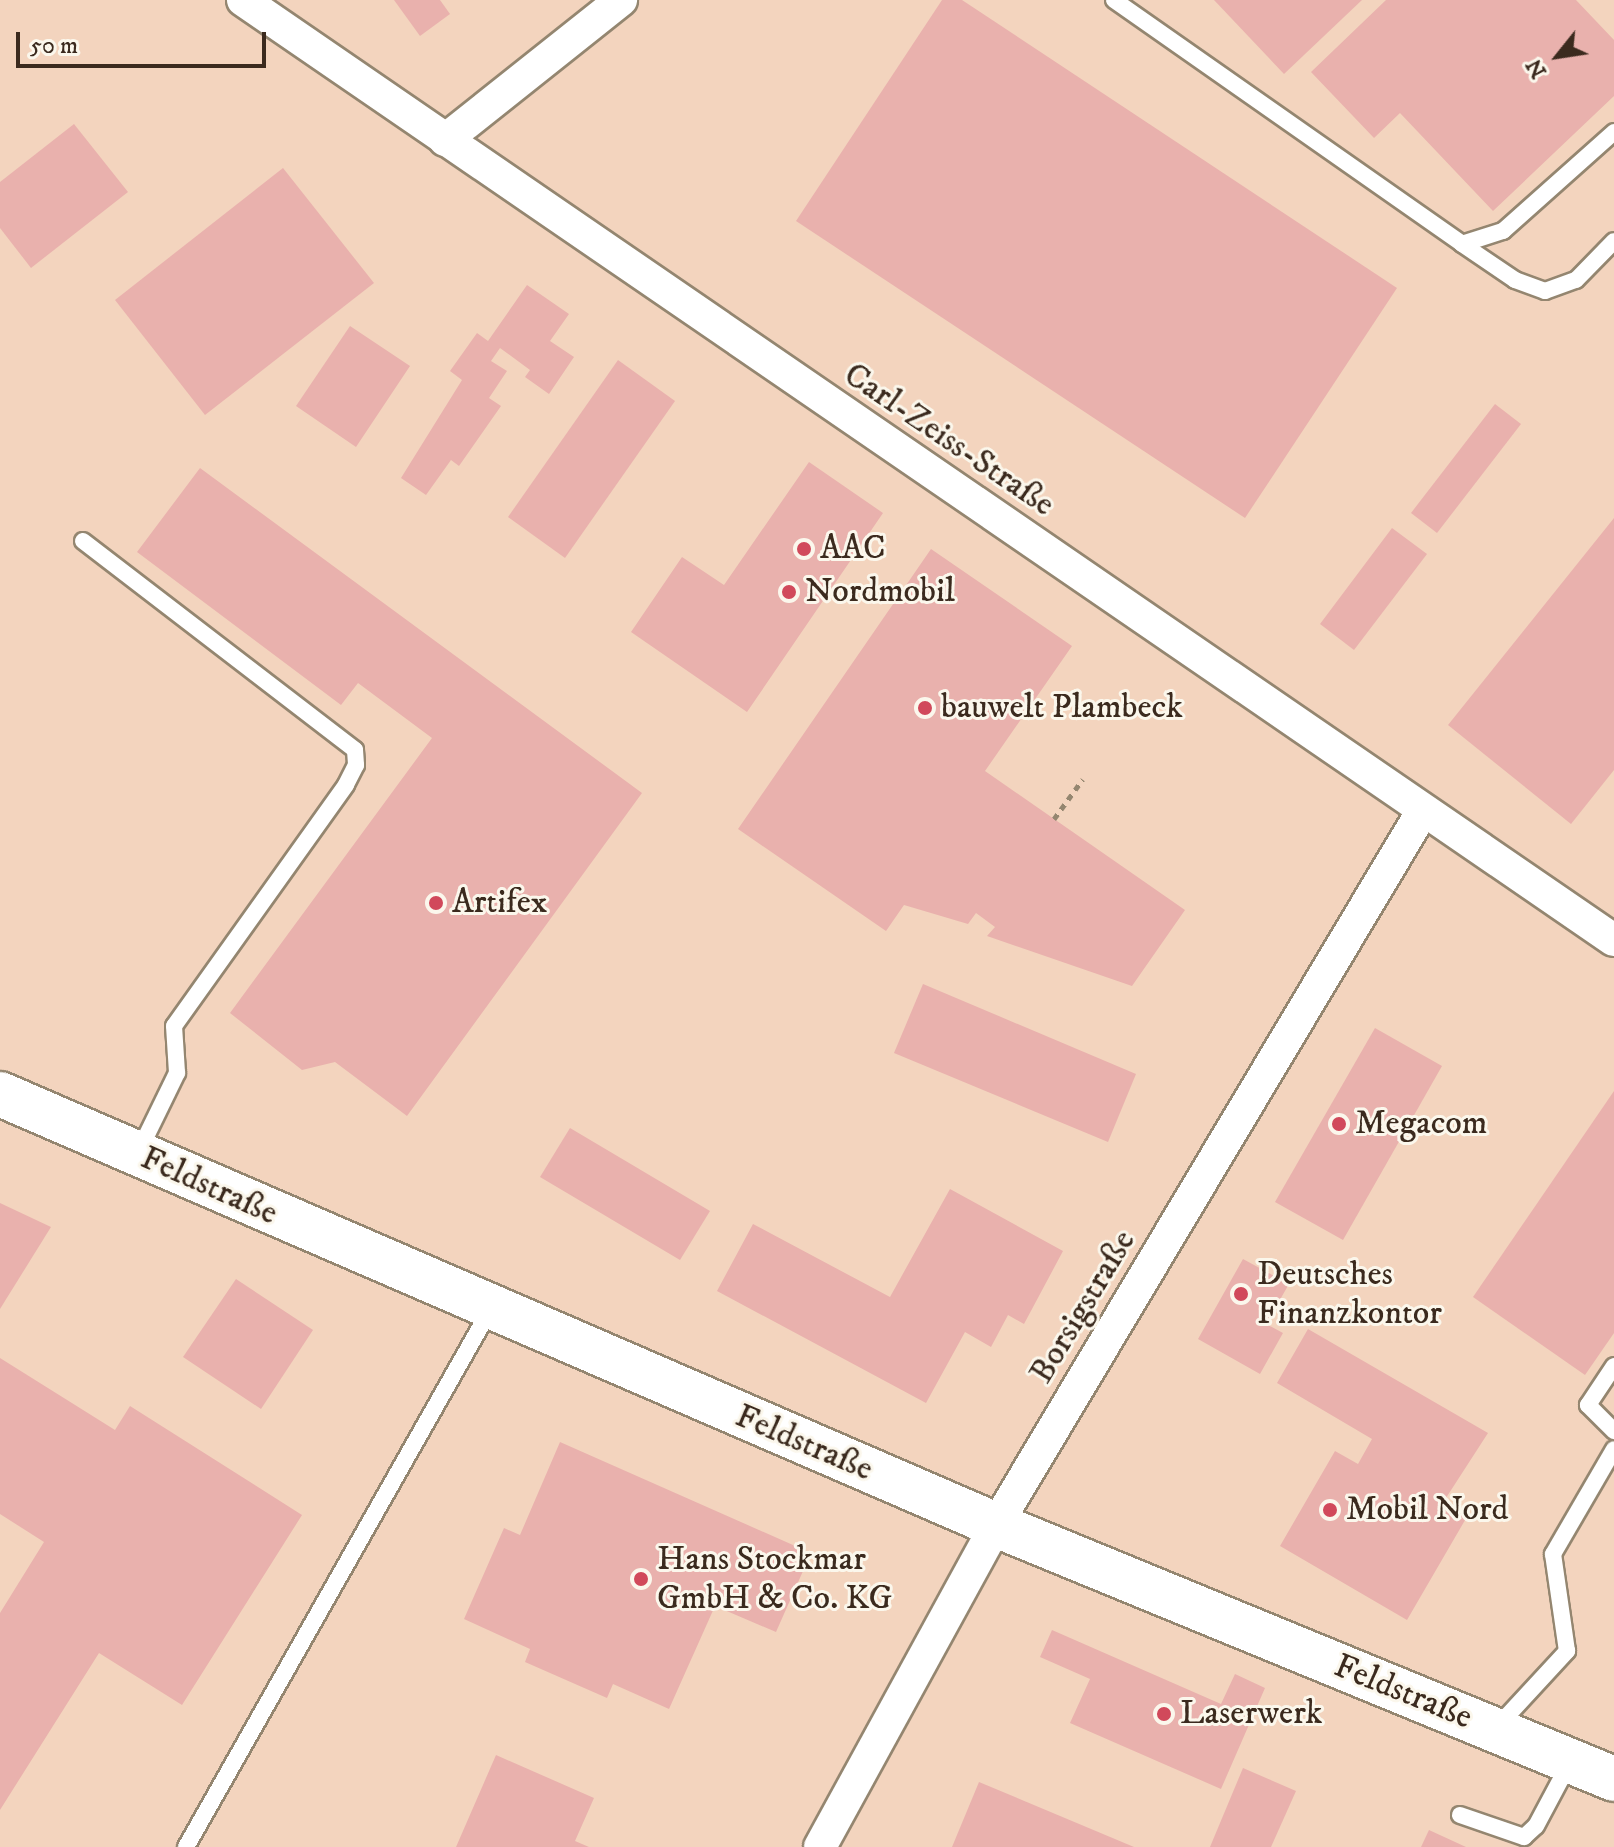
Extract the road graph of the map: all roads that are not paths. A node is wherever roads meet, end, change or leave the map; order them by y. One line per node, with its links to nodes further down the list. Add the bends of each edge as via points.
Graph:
1 (243, 0): 5 (street, Carl-Zeiss-Straße)
2 (621, 0): 5 (street)
3 (1114, 0): 7 (lane)
4 (1614, 132): 7 (lane, via 1503,231)
5 (445, 140): 9 (street, Carl-Zeiss-Straße)
6 (1614, 241): 7 (lane, via 1576,280 1545,291 1515,280)
7 (1462, 244)
8 (83, 541): 12 (lane, via 355,750 356,765 346,785 174,1026 177,1073)
9 (1422, 812): 10 (street, Carl-Zeiss-Straße); 17 (street, Borsigstraße)
10 (1614, 940)
11 (0, 1094): 12 (street, Feldstraße)
12 (138, 1155): 13 (street, Feldstraße)
13 (490, 1310): 17 (street, Feldstraße); 22 (lane)
14 (1614, 1366): 15 (lane, via 1588,1405)
15 (1614, 1431)
16 (1614, 1449): 18 (lane, via 1553,1554 1567,1651)
17 (996, 1525): 18 (street, Feldstraße); 23 (street, Borsigstraße)
18 (1495, 1730): 19 (street, Feldstraße)
19 (1570, 1761): 20 (street, Feldstraße); 21 (lane, via 1536,1826 1524,1837)
20 (1614, 1779)
21 (1460, 1815)
22 (186, 1847)
23 (820, 1847)

